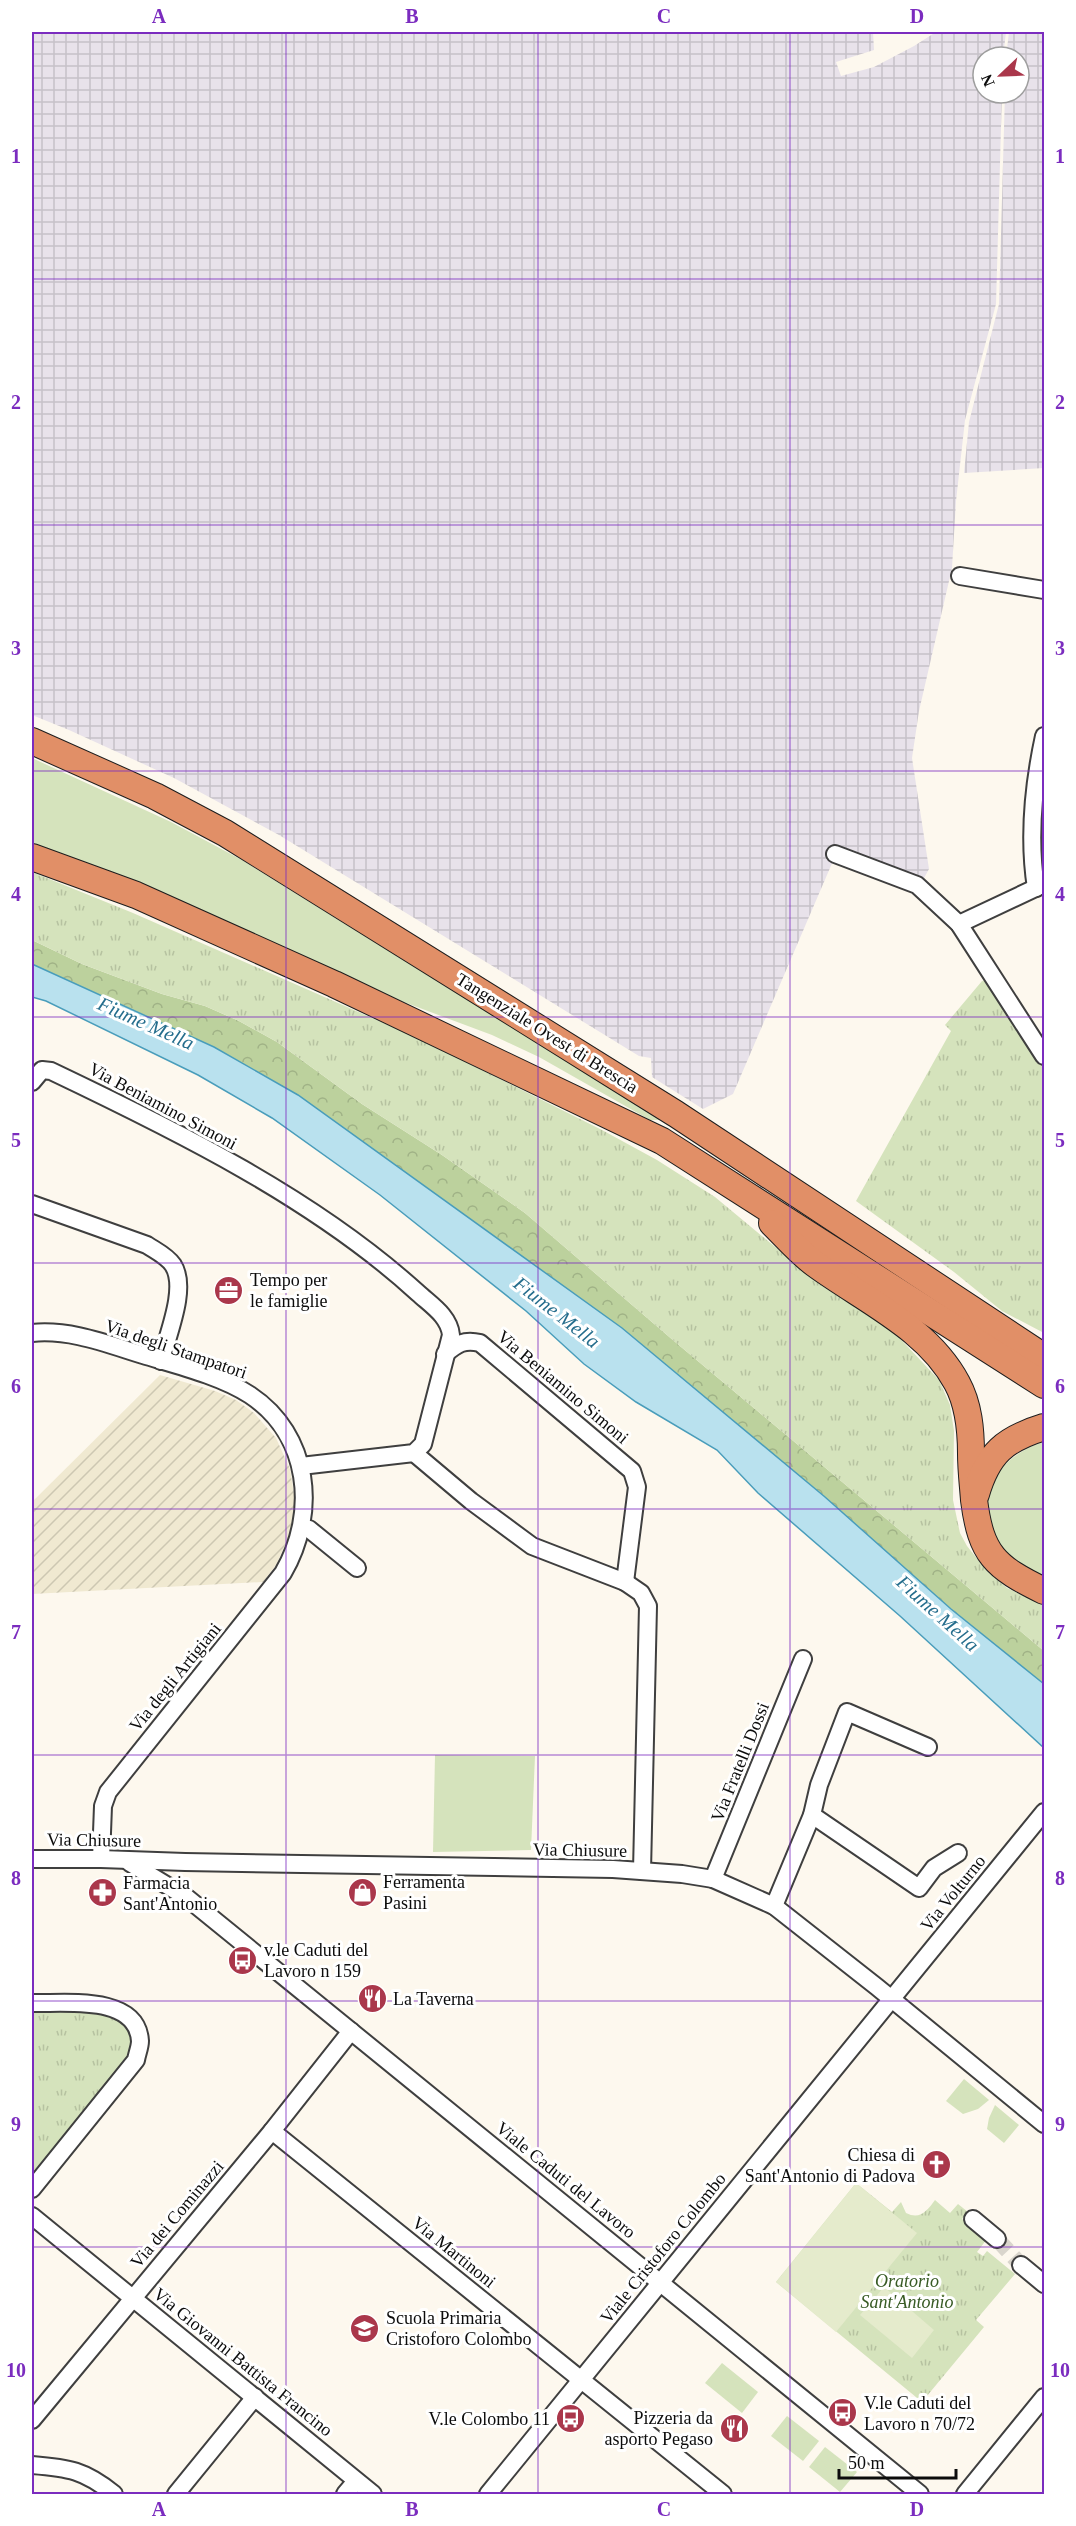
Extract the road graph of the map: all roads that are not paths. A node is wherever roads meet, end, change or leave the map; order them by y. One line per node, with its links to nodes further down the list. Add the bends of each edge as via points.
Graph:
1 (960, 576): 2 (street)
2 (1044, 590)
3 (1044, 736): 7 (street, via 1035,781 1031,856)
4 (32, 741): 15 (highway, Tangenziale Ovest di Brescia, via 155,796 225,833 676,1114)
5 (835, 854): 8 (street, via 917,885)
6 (32, 857): 11 (highway, Tangenziale Ovest di Brescia, via 136,895 334,984 662,1141)
7 (1040, 886): 8 (street)
8 (959, 924): 9 (street)
9 (1044, 1056)
10 (32, 1082): 14 (street, Via Beniamino Simoni, via 42,1070 51,1071 187,1139 309,1209 397,1274 446,1319 451,1335)
11 (731, 1183): 17 (highway, Tangenziale Ovest di Brescia); 21 (highway, via 813,1262 917,1335 944,1362 958,1384 969,1415)
12 (32, 1204): 16 (street, via 147,1245 173,1265 179,1291)
13 (32, 1333): 16 (street, Via degli Stampatori, via 78,1336)
14 (445, 1354): 19 (street, via 423,1444); 24 (street, Via Beniamino Simoni, via 469,1340 480,1343 632,1471 637,1486)
15 (1044, 1357)
16 (161, 1361): 20 (street, Via degli Stampatori, via 228,1384 258,1401 281,1425)
17 (1044, 1385)
18 (1044, 1427): 21 (highway, via 996,1452)
19 (414, 1454): 20 (street); 24 (street, via 532,1546)
20 (301, 1466): 22 (street, Via degli Artigiani, via 305,1492)
21 (974, 1500): 25 (highway, via 981,1539 991,1556)
22 (302, 1527): 23 (street); 31 (street, Via degli Artigiani, via 293,1556 278,1581 108,1792 103,1806)
23 (357, 1568)
24 (625, 1582): 35 (street, via 641,1593 648,1606)
25 (1044, 1591)
26 (803, 1659): 36 (street, Via Fratelli Dossi)
27 (928, 1747): 29 (street, via 847,1712 819,1785)
28 (1044, 1812): 39 (street, Via Volturno)
29 (812, 1815): 30 (street, via 919,1888 934,1868); 38 (street)
30 (958, 1853)
31 (101, 1858): 32 (street, Via Chiusure); 33 (street, Via Chiusure)
32 (32, 1859)
33 (121, 1859): 34 (street, Via Chiusure); 37 (street, Viale Caduti del Lavoro)
34 (164, 1861): 35 (street, Via Chiusure); 37 (street, Viale Caduti del Lavoro)
35 (642, 1871): 36 (street, Via Chiusure)
36 (713, 1879): 38 (street, Via Chiusure)
37 (186, 1897): 41 (street, Viale Caduti del Lavoro)
38 (774, 1906): 39 (street, Via Chiusure)
39 (891, 1998): 42 (street, Via Chiusure); 49 (street, Viale Cristoforo Colombo)
40 (32, 2003): 44 (street, via 107,2005 125,2014 136,2026 140,2042 136,2060)
41 (351, 2031): 43 (street, Via dei Cominazzi); 49 (street, Viale Caduti del Lavoro)
42 (1044, 2124)
43 (272, 2130): 51 (street, Via dei Cominazzi); 52 (street, Via Martinoni)
44 (32, 2189)
45 (32, 2216): 51 (street, Via Giovanni Battista Francino)
46 (973, 2219): 47 (street)
47 (997, 2239)
48 (1022, 2265): 50 (street)
49 (661, 2283): 52 (street, Viale Cristoforo Colombo); 64 (street, Viale Caduti del Lavoro)
50 (1044, 2284)
51 (133, 2297): 53 (street, Via Giovanni Battista Francino); 55 (street, Via dei Cominazzi)
52 (581, 2380): 62 (street, Viale Cristoforo Colombo); 63 (street, Via Martinoni)
53 (255, 2397): 57 (street, Via Giovanni Battista Francino); 59 (street)
54 (1044, 2397): 65 (street)
55 (32, 2420)
56 (32, 2465): 58 (street, via 78,2471)
57 (357, 2481): 60 (street); 61 (street, Via Giovanni Battista Francino)
58 (114, 2494)
59 (176, 2494)
60 (345, 2494)
61 (373, 2494)
62 (488, 2494)
63 (723, 2494)
64 (920, 2494)
65 (965, 2494)

